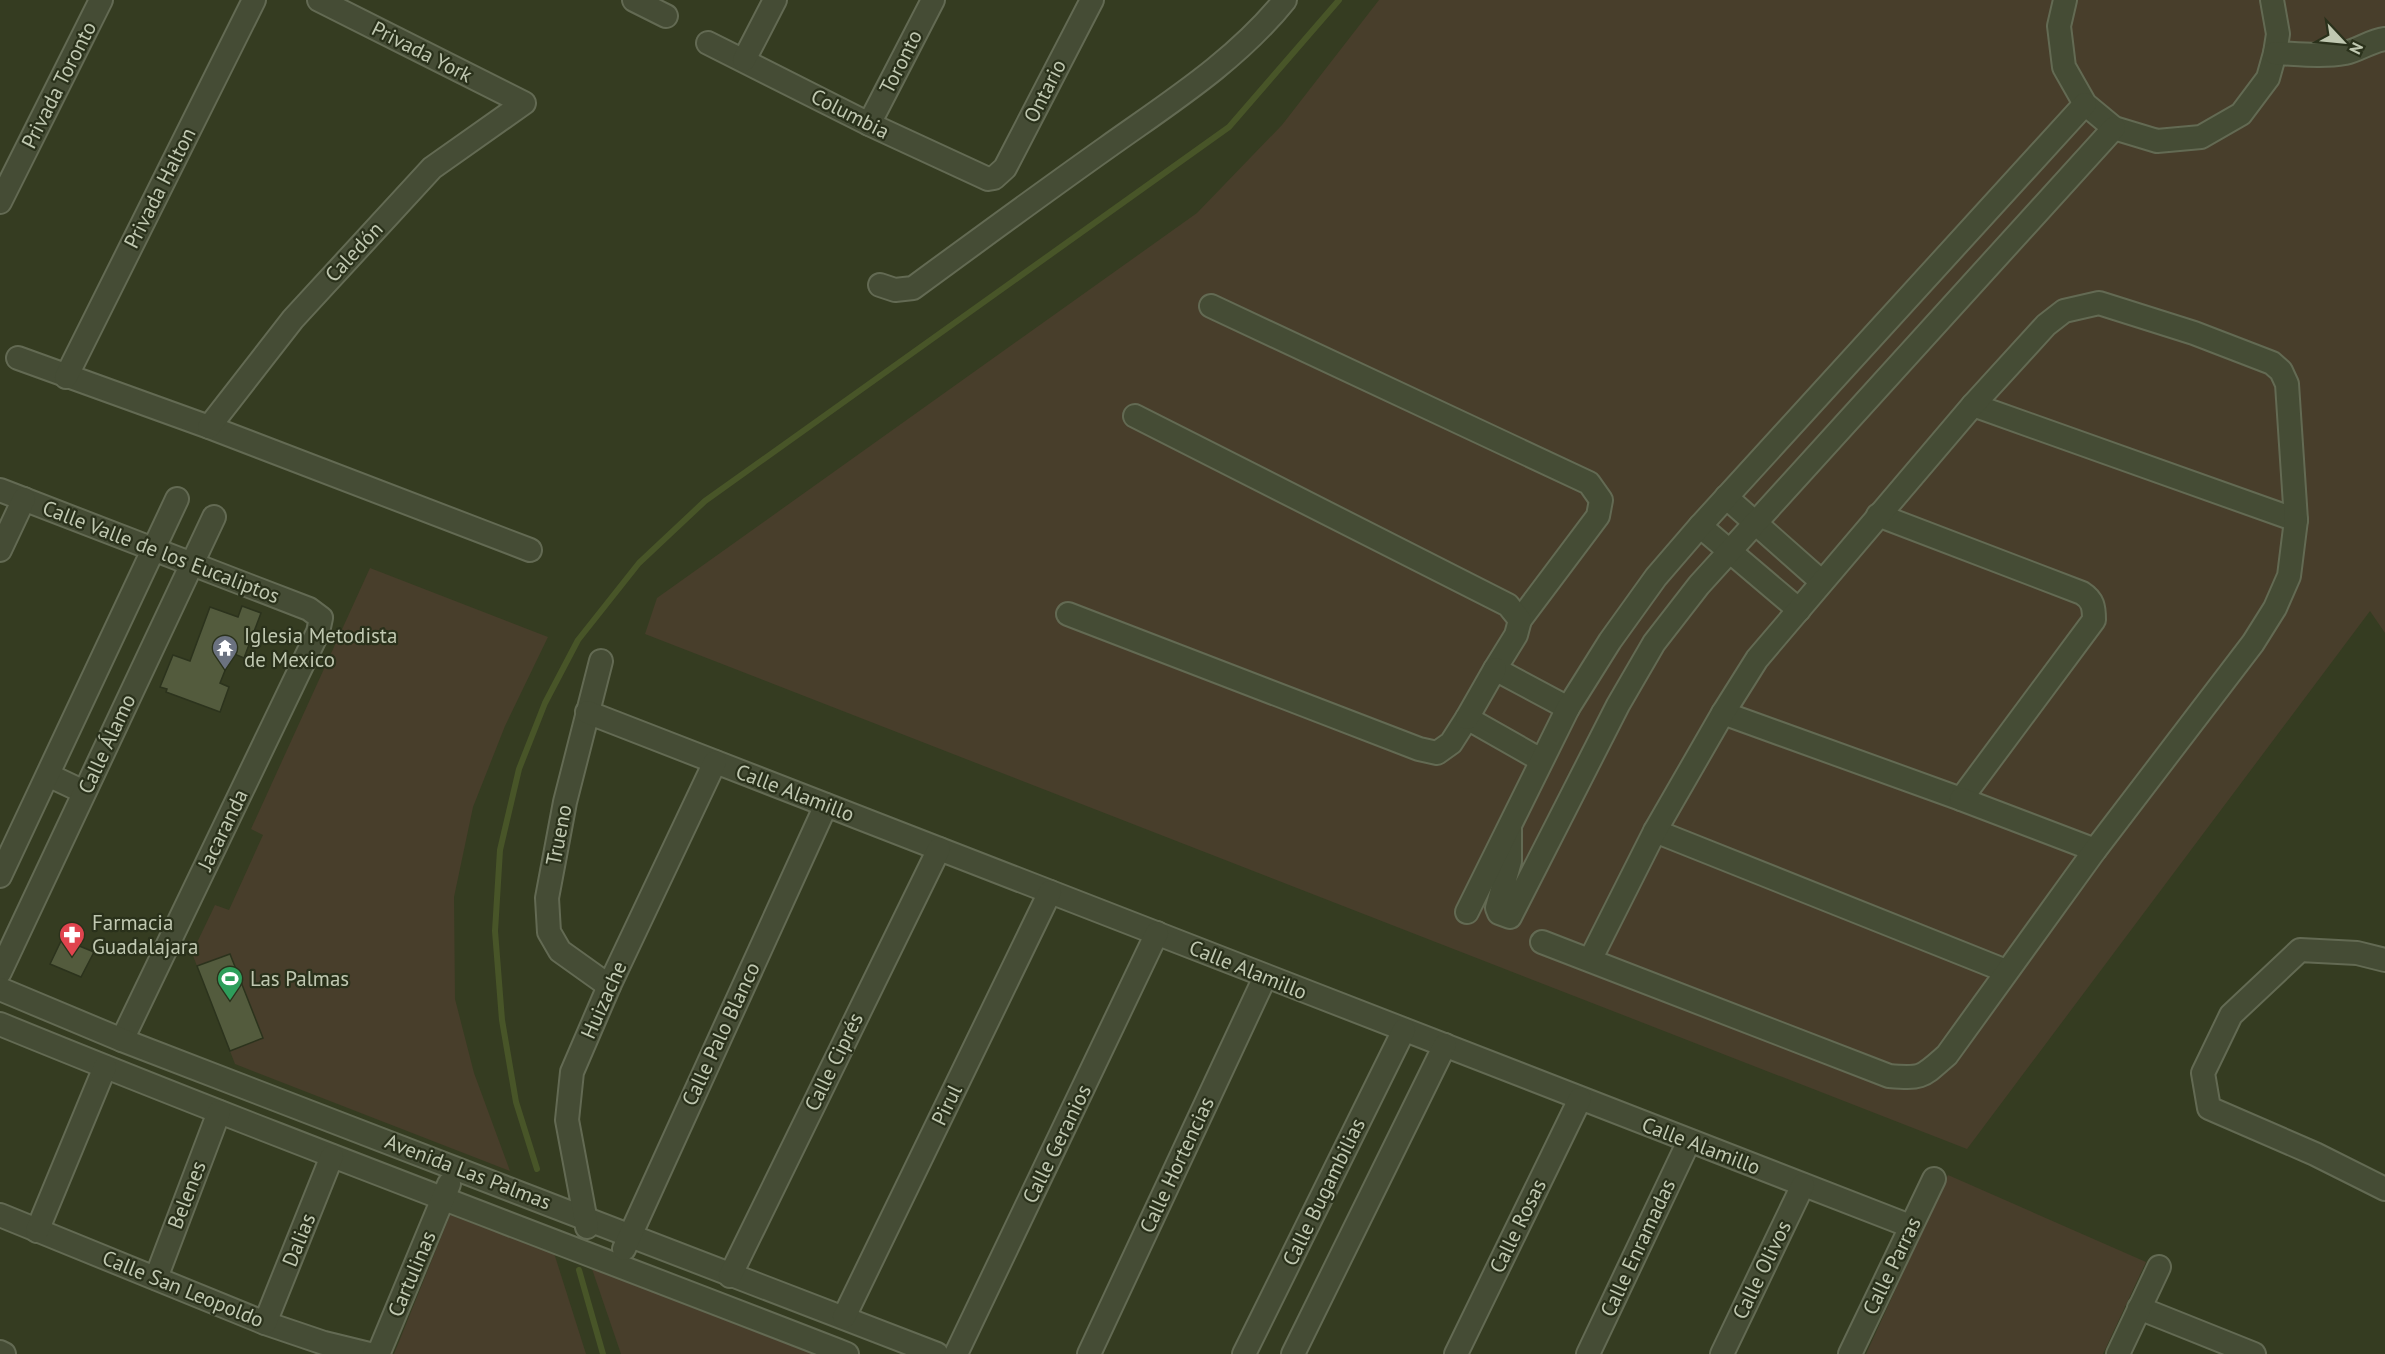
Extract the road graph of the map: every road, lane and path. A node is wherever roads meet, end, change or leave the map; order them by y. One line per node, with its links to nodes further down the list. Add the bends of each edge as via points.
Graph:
1 (101, 0): 21 (street, Privada Toronto)
2 (319, 0): 16 (street, Privada York)
3 (634, 0): 11 (street)
4 (775, 0): 15 (street)
5 (933, 0): 18 (street, Toronto)
6 (1092, 0): 20 (street, Ontario, via 1005,168)
7 (1285, 0): 22 (street, via 1216,70 913,288 895,290)
8 (2065, 0): 17 (street, via 2059,26 2064,67)
9 (2272, 0): 14 (street, via 2278,34)
10 (250, 3): 25 (street, Privada Halton)
11 (666, 16)
12 (2385, 39): 14 (street, via 2346,53)
13 (708, 43): 15 (street, Columbia)
14 (2275, 53): 19 (street, via 2268,78 2241,114 2201,137 2157,141)
15 (744, 60): 18 (street, Columbia)
16 (524, 103): 28 (street, Caledón, via 432,168 293,319)
17 (2085, 104): 19 (street); 30 (street)
18 (869, 124): 20 (street, Columbia, via 982,178)
19 (2114, 128): 36 (street)
20 (994, 178)
21 (0, 202)
22 (880, 285)
23 (1211, 306): 47 (street, via 1589,483 1601,500 1598,516)
24 (18, 358): 25 (street)
25 (66, 377): 28 (street)
26 (1973, 405): 33 (street); 35 (street); 35 (street, via 2064,310 2099,303 2194,333 2272,363 2281,371 2287,384)
27 (1135, 416): 47 (street, via 1508,605)
28 (209, 427): 39 (street)
29 (0, 490): 31 (street, Calle Valle de los Eucaliptos)
30 (1726, 497): 36 (street); 37 (street)
31 (24, 499): 38 (street); 40 (street, Calle Valle de los Eucaliptos)
32 (177, 499): 40 (street, Calle Álamo)
33 (1878, 515): 43 (street); 58 (street, via 2082,593 2094,609 2094,621)
34 (214, 517): 42 (street, Calle Álamo)
35 (2296, 520): 63 (street, via 2289,576 2275,608 2253,643)
36 (1755, 523): 41 (street); 43 (street)
37 (1700, 526): 41 (street); 50 (street, via 1656,577)
38 (0, 550)
39 (530, 550)
40 (154, 551): 42 (street, Calle Valle de los Eucaliptos); 56 (street, Calle Álamo)
41 (1730, 551): 44 (street); 60 (street, via 1654,643 1618,705 1510,917 1497,908 1510,861)
42 (191, 565): 46 (street, Calle Valle de los Eucaliptos, via 309,609); 57 (street, Calle Álamo)
43 (1822, 582): 44 (street)
44 (1799, 610): 52 (street, via 1757,659)
45 (1068, 614): 53 (street, via 1419,749 1437,753 1451,743)
46 (321, 618): 78 (street, Jacaranda, via 318,632)
47 (1520, 620): 49 (street, via 1516,635)
48 (601, 661): 51 (street, Trueno)
49 (1495, 669): 50 (street); 53 (street)
50 (1568, 708): 54 (street)
51 (587, 712): 55 (street, Calle Alamillo); 74 (street, Trueno, via 548,898 549,932 560,951)
52 (1723, 713): 58 (street); 61 (street)
53 (1467, 718): 54 (street)
54 (1541, 760): 60 (street)
55 (715, 762): 59 (street, Calle Alamillo); 74 (street, Huizache)
56 (48, 776): 57 (street); 64 (street, Calle Álamo)
57 (84, 792): 72 (street, Calle Álamo)
58 (1961, 799): 63 (street)
59 (826, 805): 62 (street, Calle Alamillo); 94 (street, Calle Palo Blanco)
60 (1510, 826): 66 (street)
61 (1655, 831): 69 (street); 71 (street)
62 (939, 849): 65 (street, Calle Alamillo); 98 (street, Calle Ciprés)
63 (2094, 850): 71 (street)
64 (0, 876)
65 (1050, 892): 67 (street, Calle Alamillo); 101 (street, Pirul)
66 (1467, 912)
67 (1157, 933): 73 (street, Calle Alamillo); 107 (street, Calle Geranios)
68 (1542, 942): 69 (street)
69 (1590, 960): 71 (street, via 1889,1077 1908,1078 1924,1075 1947,1055)
70 (2385, 960): 88 (street, via 2357,953 2300,950 2231,1015 2203,1073 2209,1108)
71 (2006, 970)
72 (0, 972)
73 (1265, 977): 77 (street, Calle Alamillo); 108 (street, Calle Hortencias)
74 (609, 986): 91 (street, Huizache, via 572,1072 567,1120)
75 (0, 989): 78 (street, Avenida Las Palmas)
76 (0, 1024): 80 (street, Avenida Las Palmas)
77 (1404, 1030): 79 (street, Calle Alamillo); 109 (street, Calle Bugambilias)
78 (122, 1040): 85 (street, Avenida Las Palmas)
79 (1445, 1045): 81 (street, Calle Alamillo); 110 (street, Calle Bugambilias)
80 (105, 1067): 82 (street, Avenida Las Palmas); 93 (street)
81 (1580, 1098): 83 (street, Calle Alamillo); 111 (street, Calle Rosas)
82 (219, 1112): 84 (street, Avenida Las Palmas); 99 (street, Belenes)
83 (1689, 1141): 87 (street, Calle Alamillo); 112 (street, Calle Enramadas)
84 (333, 1156): 89 (street, Avenida Las Palmas); 102 (street, Dalias)
85 (456, 1167): 89 (street, Cartulinas); 91 (street, Avenida Las Palmas)
86 (1934, 1179): 92 (street, Calle Parras)
87 (1803, 1185): 92 (street, Calle Alamillo); 113 (street, Calle Olivos)
88 (2385, 1188)
89 (444, 1197): 95 (street, Avenida Las Palmas); 104 (street, Cartulinas)
90 (0, 1215): 93 (street, Calle San Leopoldo)
91 (587, 1218): 94 (street, Avenida Las Palmas); 95 (street, Huizache)
92 (1910, 1227): 114 (street, Calle Parras)
93 (37, 1231): 99 (street, Calle San Leopoldo)
94 (630, 1235): 96 (street, Calle Palo Blanco); 98 (street, Avenida Las Palmas)
95 (589, 1253): 96 (street, Avenida Las Palmas)
96 (617, 1264): 105 (street, Avenida Las Palmas)
97 (2159, 1267): 100 (street)
98 (730, 1276): 101 (street, Avenida Las Palmas)
99 (156, 1278): 102 (street, Calle San Leopoldo)
100 (2139, 1308): 115 (street); 116 (street)
101 (844, 1317): 106 (street, Avenida Las Palmas)
102 (265, 1323): 103 (street, Calle San Leopoldo)
103 (321, 1349): 104 (street, Calle San Leopoldo)
104 (374, 1353)
105 (847, 1354)
106 (937, 1354)
107 (956, 1354)
108 (1089, 1354)
109 (1244, 1354)
110 (1293, 1354)
111 (1456, 1354)
112 (1588, 1354)
113 (1722, 1354)
114 (1850, 1354)
115 (2118, 1354)
116 (2252, 1354)

